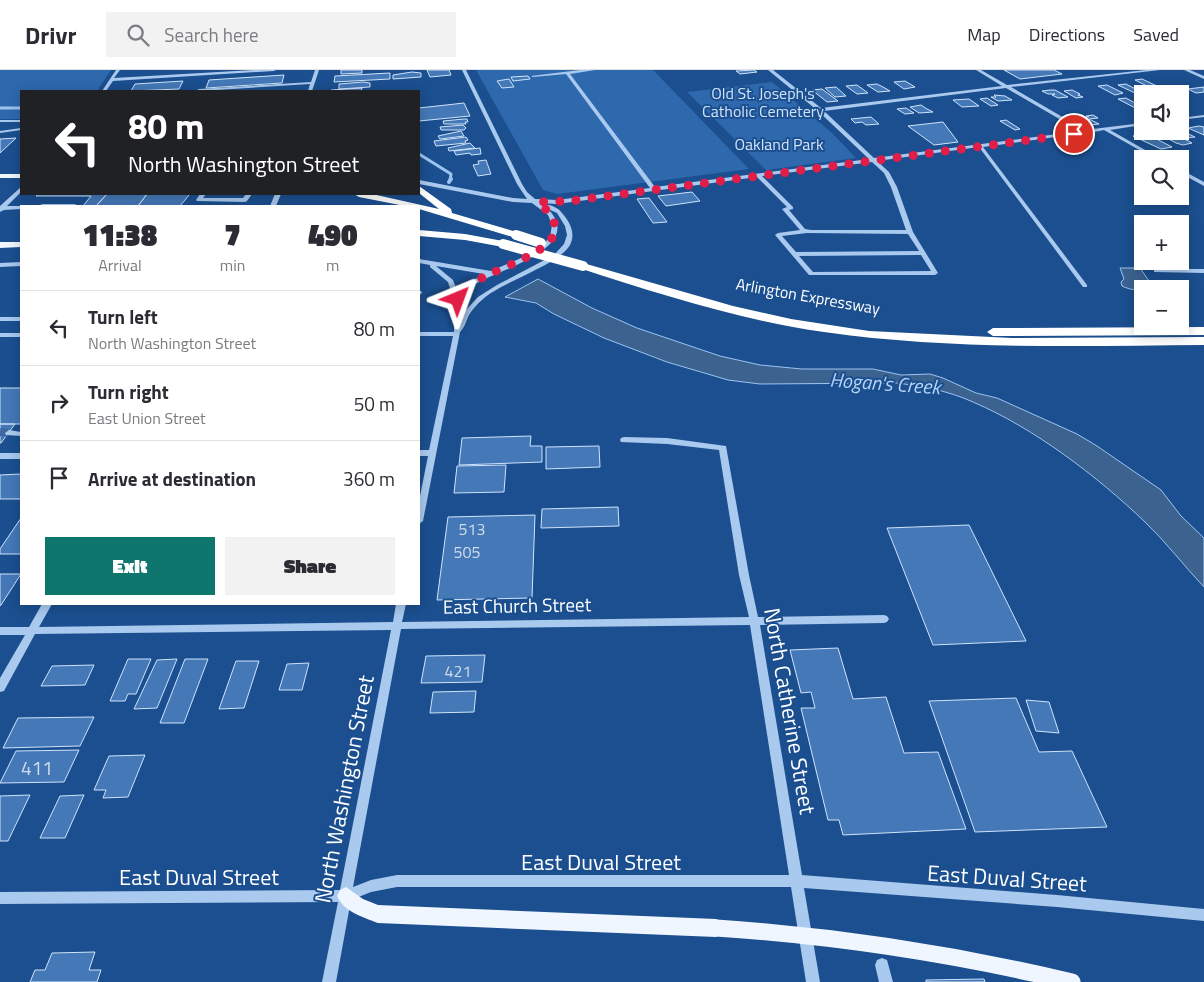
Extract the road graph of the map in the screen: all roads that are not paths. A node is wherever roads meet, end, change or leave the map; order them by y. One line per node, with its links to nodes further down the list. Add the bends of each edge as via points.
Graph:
1 (118, 70): 13 (street)
2 (274, 70): 13 (street)
3 (317, 70): 14 (street)
4 (464, 70): 44 (street, via 525,193)
5 (593, 70): 10 (street)
6 (770, 70): 19 (street)
7 (978, 70): 15 (street)
8 (1158, 70): 15 (street)
9 (1186, 70): 12 (street)
10 (567, 73): 11 (street); 40 (street)
11 (533, 76)
12 (1204, 78)
13 (112, 80): 16 (street)
14 (313, 83): 17 (street); 18 (street)
15 (1006, 86): 19 (street); 28 (street)
16 (105, 90)
17 (199, 90)
18 (310, 90)
19 (820, 110): 31 (street)
20 (1204, 116): 21 (street)
21 (1189, 118)
22 (0, 121): 23 (street)
23 (20, 121)
24 (1134, 125): 25 (street)
25 (1105, 129): 28 (street); 30 (street)
26 (20, 131): 27 (street)
27 (0, 133)
28 (1087, 133): 29 (street)
29 (981, 147): 31 (street); 64 (street)
30 (1143, 150)
31 (874, 161): 34 (street); 51 (street, via 886,172 894,187)
32 (0, 176): 33 (main road)
33 (20, 176)
34 (759, 176): 40 (street); 50 (street, via 791,208 785,209)
35 (1189, 176): 37 (street)
36 (420, 182): 44 (street)
37 (1204, 184)
38 (20, 190): 48 (street)
39 (420, 190): 49 (highway)
40 (654, 190): 44 (street)
41 (202, 195): 42 (street, via 199,200 245,200)
42 (248, 195)
43 (364, 195): 45 (highway, Arlington Expressway)
44 (538, 202): 60 (street, via 559,212 570,235 560,254); 63 (street, via 554,220 551,239 535,253)
45 (413, 205)
46 (20, 207): 48 (street)
47 (420, 207): 49 (highway, Arlington Expressway)
48 (1, 208)
49 (460, 218): 68 (highway, Arlington Expressway, bridge, via 724,298)
50 (806, 231): 51 (street); 56 (street, via 778,235)
51 (910, 232): 55 (street)
52 (420, 233): 68 (highway, Arlington Expressway, bridge, via 503,244 713,306)
53 (0, 245): 54 (main road)
54 (20, 245)
55 (923, 253): 56 (street); 56 (street, via 935,273 811,274)
56 (795, 254)
57 (421, 261): 63 (street); 65 (street, via 448,278)
58 (0, 264): 59 (street)
59 (20, 264)
60 (531, 269): 63 (street); 71 (street, via 494,288 477,301 467,312)
61 (1156, 271): 62 (street)
62 (1204, 271)
63 (494, 273): 65 (street, via 466,288)
64 (1085, 286)
65 (458, 302): 71 (street)
66 (0, 319): 67 (street)
67 (20, 319)
68 (823, 323): 69 (highway, Arlington Expressway, via 972,332); 74 (highway, Arlington Expressway, via 892,336 965,341)
69 (1204, 331)
70 (420, 334): 71 (street)
71 (457, 334): 80 (street)
72 (0, 335): 73 (street)
73 (20, 335)
74 (1200, 341)
75 (9, 432): 76 (street)
76 (20, 434)
77 (624, 440): 78 (street, via 667,441)
78 (722, 448): 87 (street, North Catherine Street)
79 (420, 453): 80 (street)
80 (433, 453): 83 (street)
81 (0, 456): 82 (street)
82 (20, 456)
83 (420, 516)
84 (46, 605): 90 (street)
85 (402, 605): 88 (street, North Washington Street)
86 (884, 619): 87 (street, East Church Street)
87 (754, 620): 88 (street, East Church Street); 92 (street, North Catherine Street)
88 (397, 625): 90 (street, East Church Street); 93 (street, North Washington Street)
89 (0, 630): 90 (street, East Church Street)
90 (33, 630): 91 (street)
91 (0, 688)
92 (796, 881): 93 (street, East Duval Street, via 397,881 371,886); 95 (street, East Duval Street); 98 (street, North Catherine Street)
93 (346, 896): 94 (street, East Duval Street); 97 (street, North Washington Street); 100 (main road, bridge, via 378,914 811,935 918,949)
94 (0, 898)
95 (1204, 915)
96 (882, 965): 99 (street)
97 (329, 982)
98 (813, 982)
99 (886, 982)
100 (1072, 982)

